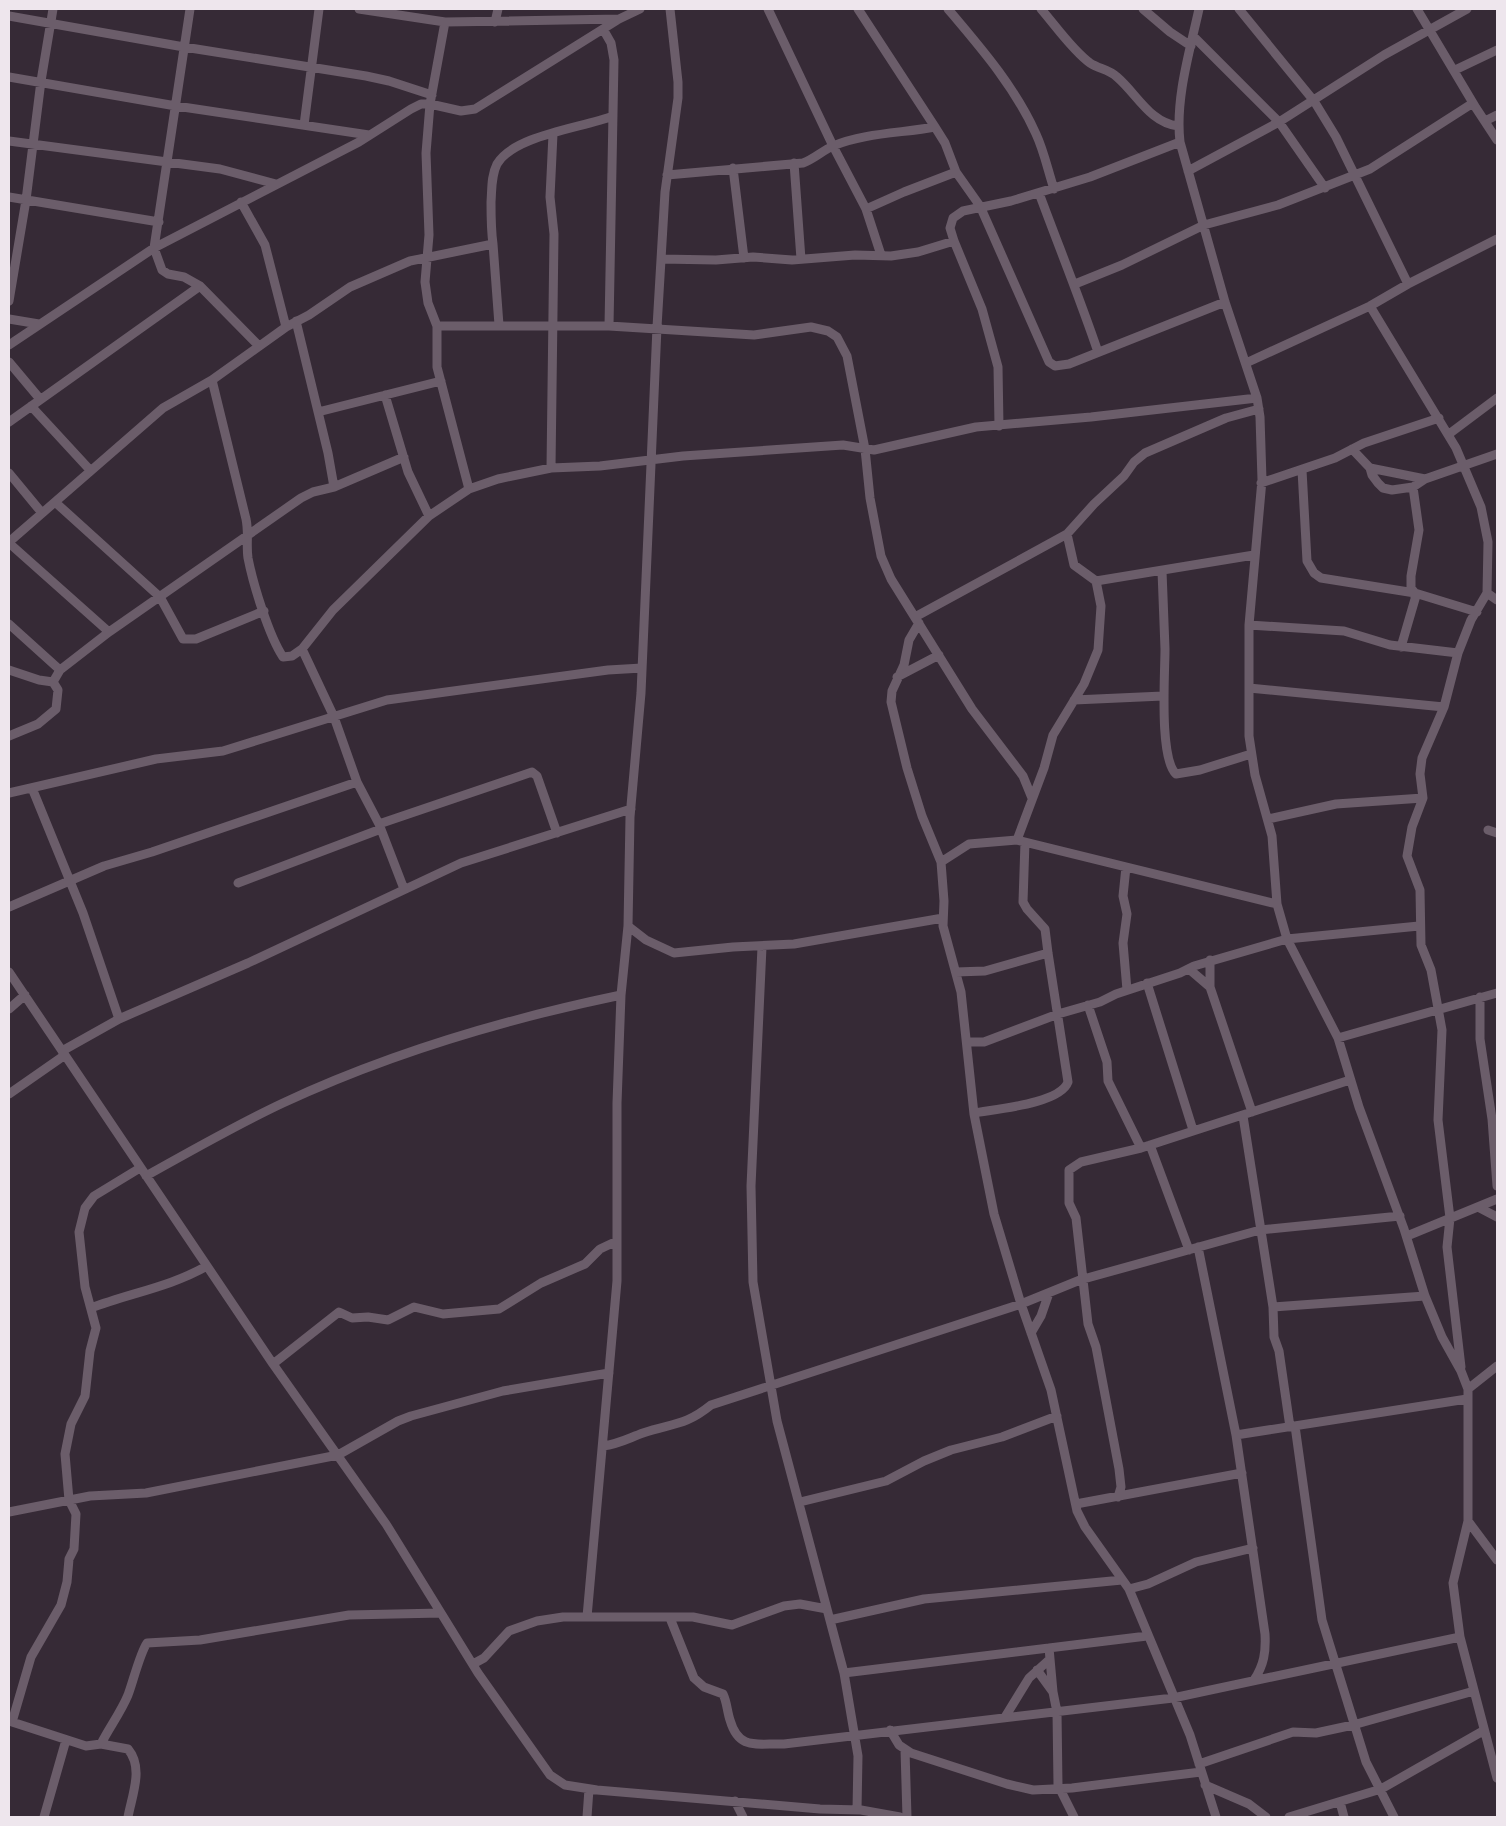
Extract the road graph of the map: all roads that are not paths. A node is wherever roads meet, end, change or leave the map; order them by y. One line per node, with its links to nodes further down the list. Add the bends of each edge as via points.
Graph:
1 (54, 9): 21 (street)
2 (190, 9): 25 (street)
3 (319, 9): 27 (street)
4 (359, 9): 19 (street)
5 (498, 9): 20 (street)
6 (640, 9): 18 (street)
7 (670, 9): 54 (street, via 678,82)
8 (768, 9): 48 (street)
9 (858, 9): 41 (street)
10 (948, 9): 58 (street, via 989,55 1018,99 1037,136)
11 (1041, 9): 40 (street, via 1091,63 1106,68 1118,78 1153,116 1169,126)
12 (1143, 9): 24 (street, via 1176,37)
13 (1199, 9): 24 (street)
14 (1240, 9): 32 (street)
15 (1417, 9): 22 (street)
16 (1467, 9): 22 (street)
17 (9, 16): 21 (street)
18 (619, 19): 20 (street); 23 (street)
19 (445, 22): 20 (street); 31 (street)
20 (495, 22)
21 (51, 23): 25 (street); 30 (street)
22 (1430, 27): 28 (street); 32 (street)
23 (603, 30): 31 (street, via 475,109 461,111); 36 (street, via 612,49)
24 (1193, 42): 38 (street); 40 (street)
25 (184, 47): 27 (street); 34 (street)
26 (1497, 50): 28 (street)
27 (311, 68): 31 (street, via 390,81); 39 (street)
28 (1455, 70): 33 (street)
29 (9, 77): 30 (street)
30 (40, 82): 34 (street); 47 (street)
31 (431, 100): 43 (street); 72 (street, via 426,153)
32 (1314, 101): 38 (street); 55 (street)
33 (1473, 102): 37 (street); 55 (street, via 1385,161)
34 (176, 106): 39 (street); 49 (street)
35 (1497, 115): 37 (street)
36 (613, 116): 42 (street); 87 (street)
37 (1485, 121): 44 (street)
38 (1279, 122): 52 (street); 57 (street)
39 (304, 125): 43 (street)
40 (1178, 126): 46 (street)
41 (935, 127): 48 (street, via 875,135); 53 (street)
42 (553, 134): 69 (street, via 526,141 511,150 498,164 492,180); 90 (street, via 550,197 554,234)
43 (370, 135): 56 (street)
44 (1497, 140)
45 (9, 141): 47 (street)
46 (1180, 142): 52 (street); 58 (street)
47 (33, 145): 49 (street); 61 (street)
48 (833, 146): 50 (street, via 816,158); 64 (street)
49 (168, 163): 56 (street, via 220,169); 65 (street)
50 (794, 163): 51 (street); 75 (street)
51 (733, 168): 54 (street); 73 (street)
52 (1188, 171): 66 (street)
53 (956, 172): 63 (street); 64 (street)
54 (667, 175): 74 (street)
55 (1354, 176): 57 (street); 77 (street)
56 (276, 184): 62 (street)
57 (1325, 188): 66 (street, via 1278,205)
58 (1054, 189): 59 (street)
59 (1040, 193): 63 (street); 76 (street)
60 (9, 197): 61 (street)
61 (26, 200): 65 (street); 79 (street)
62 (241, 202): 70 (street); 88 (street, via 265,244)
63 (980, 206): 68 (street, via 953,218 950,228); 93 (street, via 1049,362 1056,366 1069,364)
64 (866, 209): 71 (street)
65 (159, 222): 70 (street)
66 (1204, 225): 76 (street); 80 (street)
67 (1497, 239): 77 (street)
68 (954, 241): 71 (street, via 918,252); 107 (street, via 982,309 998,367)
69 (493, 244): 72 (street); 85 (street)
70 (154, 248): 78 (street, via 162,270); 84 (street)
71 (881, 255): 75 (street)
72 (428, 258): 83 (street, via 410,261 357,284); 86 (street, via 425,282)
73 (744, 258): 74 (street); 75 (street)
74 (661, 259): 89 (street)
75 (801, 259)
76 (1075, 284): 93 (street)
77 (1408, 284): 81 (street)
78 (200, 286): 92 (street); 101 (street)
79 (9, 301)
80 (1225, 302): 93 (street); 95 (street)
81 (1370, 306): 95 (street); 105 (street)
82 (9, 319): 84 (street)
83 (296, 321): 88 (street); 104 (street)
84 (39, 324): 91 (street)
85 (499, 325): 86 (street); 90 (street)
86 (437, 326): 97 (street, via 436,350)
87 (609, 326): 89 (street); 90 (street)
88 (286, 327): 92 (street)
89 (657, 327): 109 (street, via 711,334 754,335 811,327 828,330 844,346); 113 (street)
90 (553, 328): 115 (street)
91 (9, 345)
92 (259, 346): 96 (street)
93 (1098, 352)
94 (9, 362): 101 (street)
95 (1246, 363): 99 (street)
96 (212, 380): 117 (street, via 163,408); 128 (street)
97 (441, 381): 98 (street); 124 (street)
98 (385, 395): 104 (street); 112 (street)
99 (1257, 398): 103 (street); 107 (street)
100 (1497, 398): 108 (street)
101 (40, 399): 102 (street)
102 (32, 406): 106 (street); 117 (street)
103 (1259, 409): 121 (street); 129 (street, via 1226,418 1146,453)
104 (318, 412): 123 (street)
105 (1439, 418): 108 (street); 110 (street)
106 (9, 422)
107 (999, 426): 109 (street, via 976,427 874,450)
108 (1449, 434): 114 (street)
109 (865, 449): 113 (street, via 843,445); 141 (street, via 881,556 891,579)
110 (1352, 449): 116 (street); 118 (street)
111 (1497, 454): 114 (street)
112 (404, 457): 123 (street); 127 (street)
113 (652, 459): 115 (street); 149 (street)
114 (1464, 466): 120 (street); 130 (street)
115 (551, 468): 124 (street)
116 (1370, 468): 120 (street); 122 (street, via 1383,488 1403,490)
117 (90, 470): 125 (street)
118 (1302, 470): 121 (street); 135 (street, via 1308,561 1314,573 1321,578)
119 (9, 473): 126 (street)
120 (1425, 479): 122 (street)
121 (1261, 484): 132 (street)
122 (1414, 486): 135 (street, via 1419,530 1411,576 1411,588)
123 (334, 487): 128 (street, via 301,498)
124 (469, 489): 127 (street)
125 (55, 502): 126 (street); 137 (street)
126 (42, 513): 131 (street)
127 (429, 516): 146 (street, via 333,610)
128 (249, 534): 137 (street); 139 (street, via 248,557)
129 (1067, 534): 134 (street, via 1074,565); 141 (street)
130 (1493, 541): 136 (street)
131 (9, 542): 144 (street)
132 (1254, 556): 133 (street); 143 (street)
133 (1162, 571): 134 (street); 155 (street)
134 (1096, 581): 156 (street, via 1101,606 1098,650)
135 (1415, 593): 140 (street); 145 (street)
136 (1487, 593): 138 (street); 140 (street)
137 (160, 596): 139 (street, via 183,639 190,640); 144 (street)
138 (1497, 600)
139 (264, 611): 146 (street, via 283,658)
140 (1477, 612): 147 (street)
141 (917, 620): 148 (street); 152 (street)
142 (9, 624): 151 (street)
143 (1249, 625): 145 (street, via 1344,631); 154 (street)
144 (109, 632): 151 (street)
145 (1401, 646): 147 (street)
146 (302, 649): 158 (street)
147 (1458, 653): 157 (street)
148 (938, 655): 152 (street); 164 (street, via 972,708 1023,776)
149 (642, 668): 158 (street, via 417,695 387,700); 166 (street)
150 (9, 670): 153 (street)
151 (60, 670): 153 (street)
152 (897, 678): 171 (street, via 891,702 904,759)
153 (53, 682): 159 (street, via 58,690 56,709 38,724)
154 (1249, 688): 157 (street); 160 (street)
155 (1163, 696): 156 (street); 160 (street, via 1170,764 1176,774)
156 (1074, 700): 164 (street, via 1053,736)
157 (1444, 707): 165 (street, via 1422,758)
158 (334, 717): 161 (street); 162 (street, via 222,751 156,759)
159 (9, 736)
160 (1251, 754): 167 (street)
161 (356, 782): 168 (street); 173 (street)
162 (32, 788): 163 (street); 173 (street)
163 (9, 793)
164 (1032, 798): 170 (street)
165 (1423, 798): 167 (street, via 1336,804); 180 (street, via 1412,827 1407,856 1420,890)
166 (631, 809): 169 (street); 179 (street)
167 (1268, 819): 176 (street)
168 (380, 827): 169 (street, via 532,772 537,776); 174 (street); 175 (street)
169 (556, 833): 175 (street, via 461,864)
170 (1021, 841): 171 (street, via 969,844); 172 (street); 183 (street, via 1023,902 1045,929)
171 (941, 862): 178 (street)
172 (1126, 867): 176 (street); 190 (street, via 1124,896 1127,914 1123,942)
173 (70, 880): 177 (street); 199 (street)
174 (238, 883)
175 (404, 889): 199 (street, via 248,963)
176 (1278, 904): 181 (street)
177 (9, 907)
178 (943, 918): 182 (street, via 794,944); 187 (street)
179 (628, 926): 182 (street, via 646,940 674,954); 193 (street)
180 (1419, 926): 181 (street); 196 (street)
181 (1288, 939): 184 (street); 200 (street)
182 (762, 946): 233 (street, via 751,1186 753,1282)
183 (1048, 953): 187 (street, via 985,971); 198 (street)
184 (1210, 960): 185 (street); 189 (street)
185 (1189, 969): 188 (street); 189 (street)
186 (9, 972): 192 (street)
187 (956, 972): 201 (street)
188 (1147, 983): 190 (street); 208 (street)
189 (1210, 987): 205 (street)
190 (1127, 990): 195 (street)
191 (1497, 993): 194 (street)
192 (25, 995): 197 (street); 202 (street)
193 (622, 995): 210 (street, via 553,1010 367,1068 283,1103); 219 (street)
194 (1480, 997): 196 (street); 211 (street, via 1480,1039 1492,1119)
195 (1088, 1005): 198 (street); 209 (street, via 1107,1062 1108,1081)
196 (1438, 1008): 200 (street); 216 (street, via 1442,1030 1438,1120)
197 (9, 1009)
198 (1058, 1014): 201 (street, via 984,1042); 206 (street, via 1068,1079 1065,1088 1054,1096 1026,1104)
199 (118, 1019): 202 (street)
200 (1338, 1038): 203 (street)
201 (967, 1042): 206 (street)
202 (64, 1053): 204 (street); 210 (street)
203 (1350, 1080): 205 (street); 214 (street)
204 (9, 1094)
205 (1252, 1112): 207 (street)
206 (974, 1113): 225 (street, via 994,1214)
207 (1243, 1116): 208 (street); 217 (street)
208 (1193, 1130): 209 (street)
209 (1145, 1147): 220 (street); 222 (street, via 1081,1162 1069,1170 1069,1203 1076,1218)
210 (143, 1172): 221 (street); 227 (street, via 94,1196 85,1208 80,1232 85,1287)
211 (1497, 1186)
212 (1497, 1199): 213 (street)
213 (1478, 1207): 215 (street); 216 (street)
214 (1400, 1216): 217 (street); 218 (street)
215 (1497, 1217)
216 (1450, 1218): 218 (street); 231 (street, via 1447,1247)
217 (1260, 1230): 220 (street); 226 (street)
218 (1407, 1236): 224 (street)
219 (617, 1241): 229 (street, via 600,1249 585,1264 541,1283 499,1309 443,1314 414,1307 380,1320 352,1318 339,1312); 232 (street)
220 (1194, 1249): 222 (street); 237 (street)
221 (207, 1266): 227 (street, via 188,1277); 229 (street)
222 (1083, 1280): 223 (street); 241 (street, via 1088,1324 1096,1347 1119,1469 1121,1487)
223 (1049, 1293): 225 (street); 228 (street)
224 (1425, 1296): 226 (street); 231 (street)
225 (1021, 1304): 228 (street); 233 (street)
226 (1273, 1307): 236 (street, via 1274,1337)
227 (91, 1308): 242 (street, via 96,1328 85,1396 71,1424 65,1454)
228 (1031, 1333): 235 (street)
229 (273, 1364): 239 (street)
230 (1497, 1366): 234 (street)
231 (1461, 1371): 234 (street)
232 (609, 1373): 238 (street); 239 (street, via 503,1391 411,1416)
233 (771, 1385): 238 (street, via 711,1405 689,1420); 243 (street, via 777,1421)
234 (1468, 1394): 236 (street); 246 (street)
235 (1057, 1416): 243 (street, via 951,1450 886,1481); 244 (street)
236 (1293, 1427): 237 (street); 264 (street, via 1322,1620)
237 (1236, 1435): 240 (street)
238 (603, 1446): 255 (street)
239 (338, 1455): 242 (street, via 146,1494); 254 (street, via 386,1524)
240 (1242, 1473): 241 (street); 247 (street)
241 (1118, 1496): 244 (street)
242 (69, 1500): 245 (street); 274 (street, via 76,1514 74,1548 61,1605 31,1657)
243 (800, 1502): 251 (street)
244 (1076, 1504): 249 (street, via 1085,1527)
245 (9, 1512)
246 (1468, 1521): 248 (street); 259 (street, via 1453,1583)
247 (1253, 1548): 250 (street, via 1196,1562 1148,1584); 261 (street)
248 (1497, 1560)
249 (1122, 1580): 250 (street); 257 (street, via 924,1599)
250 (1128, 1589): 258 (street)
251 (821, 1590): 252 (street); 253 (street)
252 (809, 1605): 253 (street); 256 (street, via 784,1606 732,1625 693,1617)
253 (827, 1609): 257 (street)
254 (441, 1613): 263 (street); 280 (street, via 349,1616 200,1640 147,1643 127,1698)
255 (588, 1617): 256 (street); 263 (street, via 563,1617 518,1627 509,1631 484,1658)
256 (670, 1618): 278 (street, via 694,1678 704,1687 723,1694 732,1725 741,1741 784,1744)
257 (830, 1620): 265 (street)
258 (1147, 1636): 260 (street); 271 (street)
259 (1460, 1637): 264 (street); 269 (street)
260 (1049, 1648): 262 (street); 265 (street)
261 (1265, 1656): 267 (street); 268 (street)
262 (1050, 1659): 266 (street); 270 (street)
263 (473, 1664): 286 (street, via 550,1775 565,1785)
264 (1334, 1664): 267 (street); 275 (street)
265 (844, 1673): 278 (street)
266 (1040, 1674): 270 (street); 273 (street, via 1029,1678)
267 (1273, 1678): 268 (street)
268 (1254, 1680): 271 (street)
269 (1474, 1690): 275 (street); 277 (street)
270 (1053, 1692): 272 (street)
271 (1173, 1698): 272 (street); 282 (street, via 1190,1735)
272 (1057, 1712): 273 (street); 285 (street)
273 (1005, 1717): 276 (street)
274 (10, 1721): 279 (street)
275 (1353, 1725): 282 (street, via 1316,1733 1293,1732); 287 (street, via 1366,1762)
276 (890, 1730): 278 (street); 281 (street)
277 (1483, 1730): 283 (street); 287 (street)
278 (855, 1734): 290 (street)
279 (66, 1740): 280 (street, via 86,1746); 292 (street)
280 (101, 1744): 293 (street, via 128,1748 135,1757 137,1768)
281 (905, 1750): 285 (street, via 1007,1784 1033,1790); 297 (street)
282 (1200, 1768): 284 (street); 285 (street)
283 (1497, 1778)
284 (1205, 1785): 299 (street); 300 (street, via 1249,1804)
285 (1059, 1788): 298 (street)
286 (589, 1789): 288 (street); 294 (street)
287 (1381, 1789): 289 (street); 303 (street)
288 (735, 1801): 290 (street); 295 (street)
289 (1340, 1802): 301 (street); 302 (street)
290 (857, 1810): 291 (street)
291 (875, 1815): 296 (street)
292 (44, 1817)
293 (128, 1817)
294 (587, 1817)
295 (743, 1817)
296 (900, 1817)
297 (907, 1817)
298 (1074, 1817)
299 (1216, 1817)
300 (1266, 1817)
301 (1289, 1817)
302 (1344, 1817)
303 (1394, 1817)

